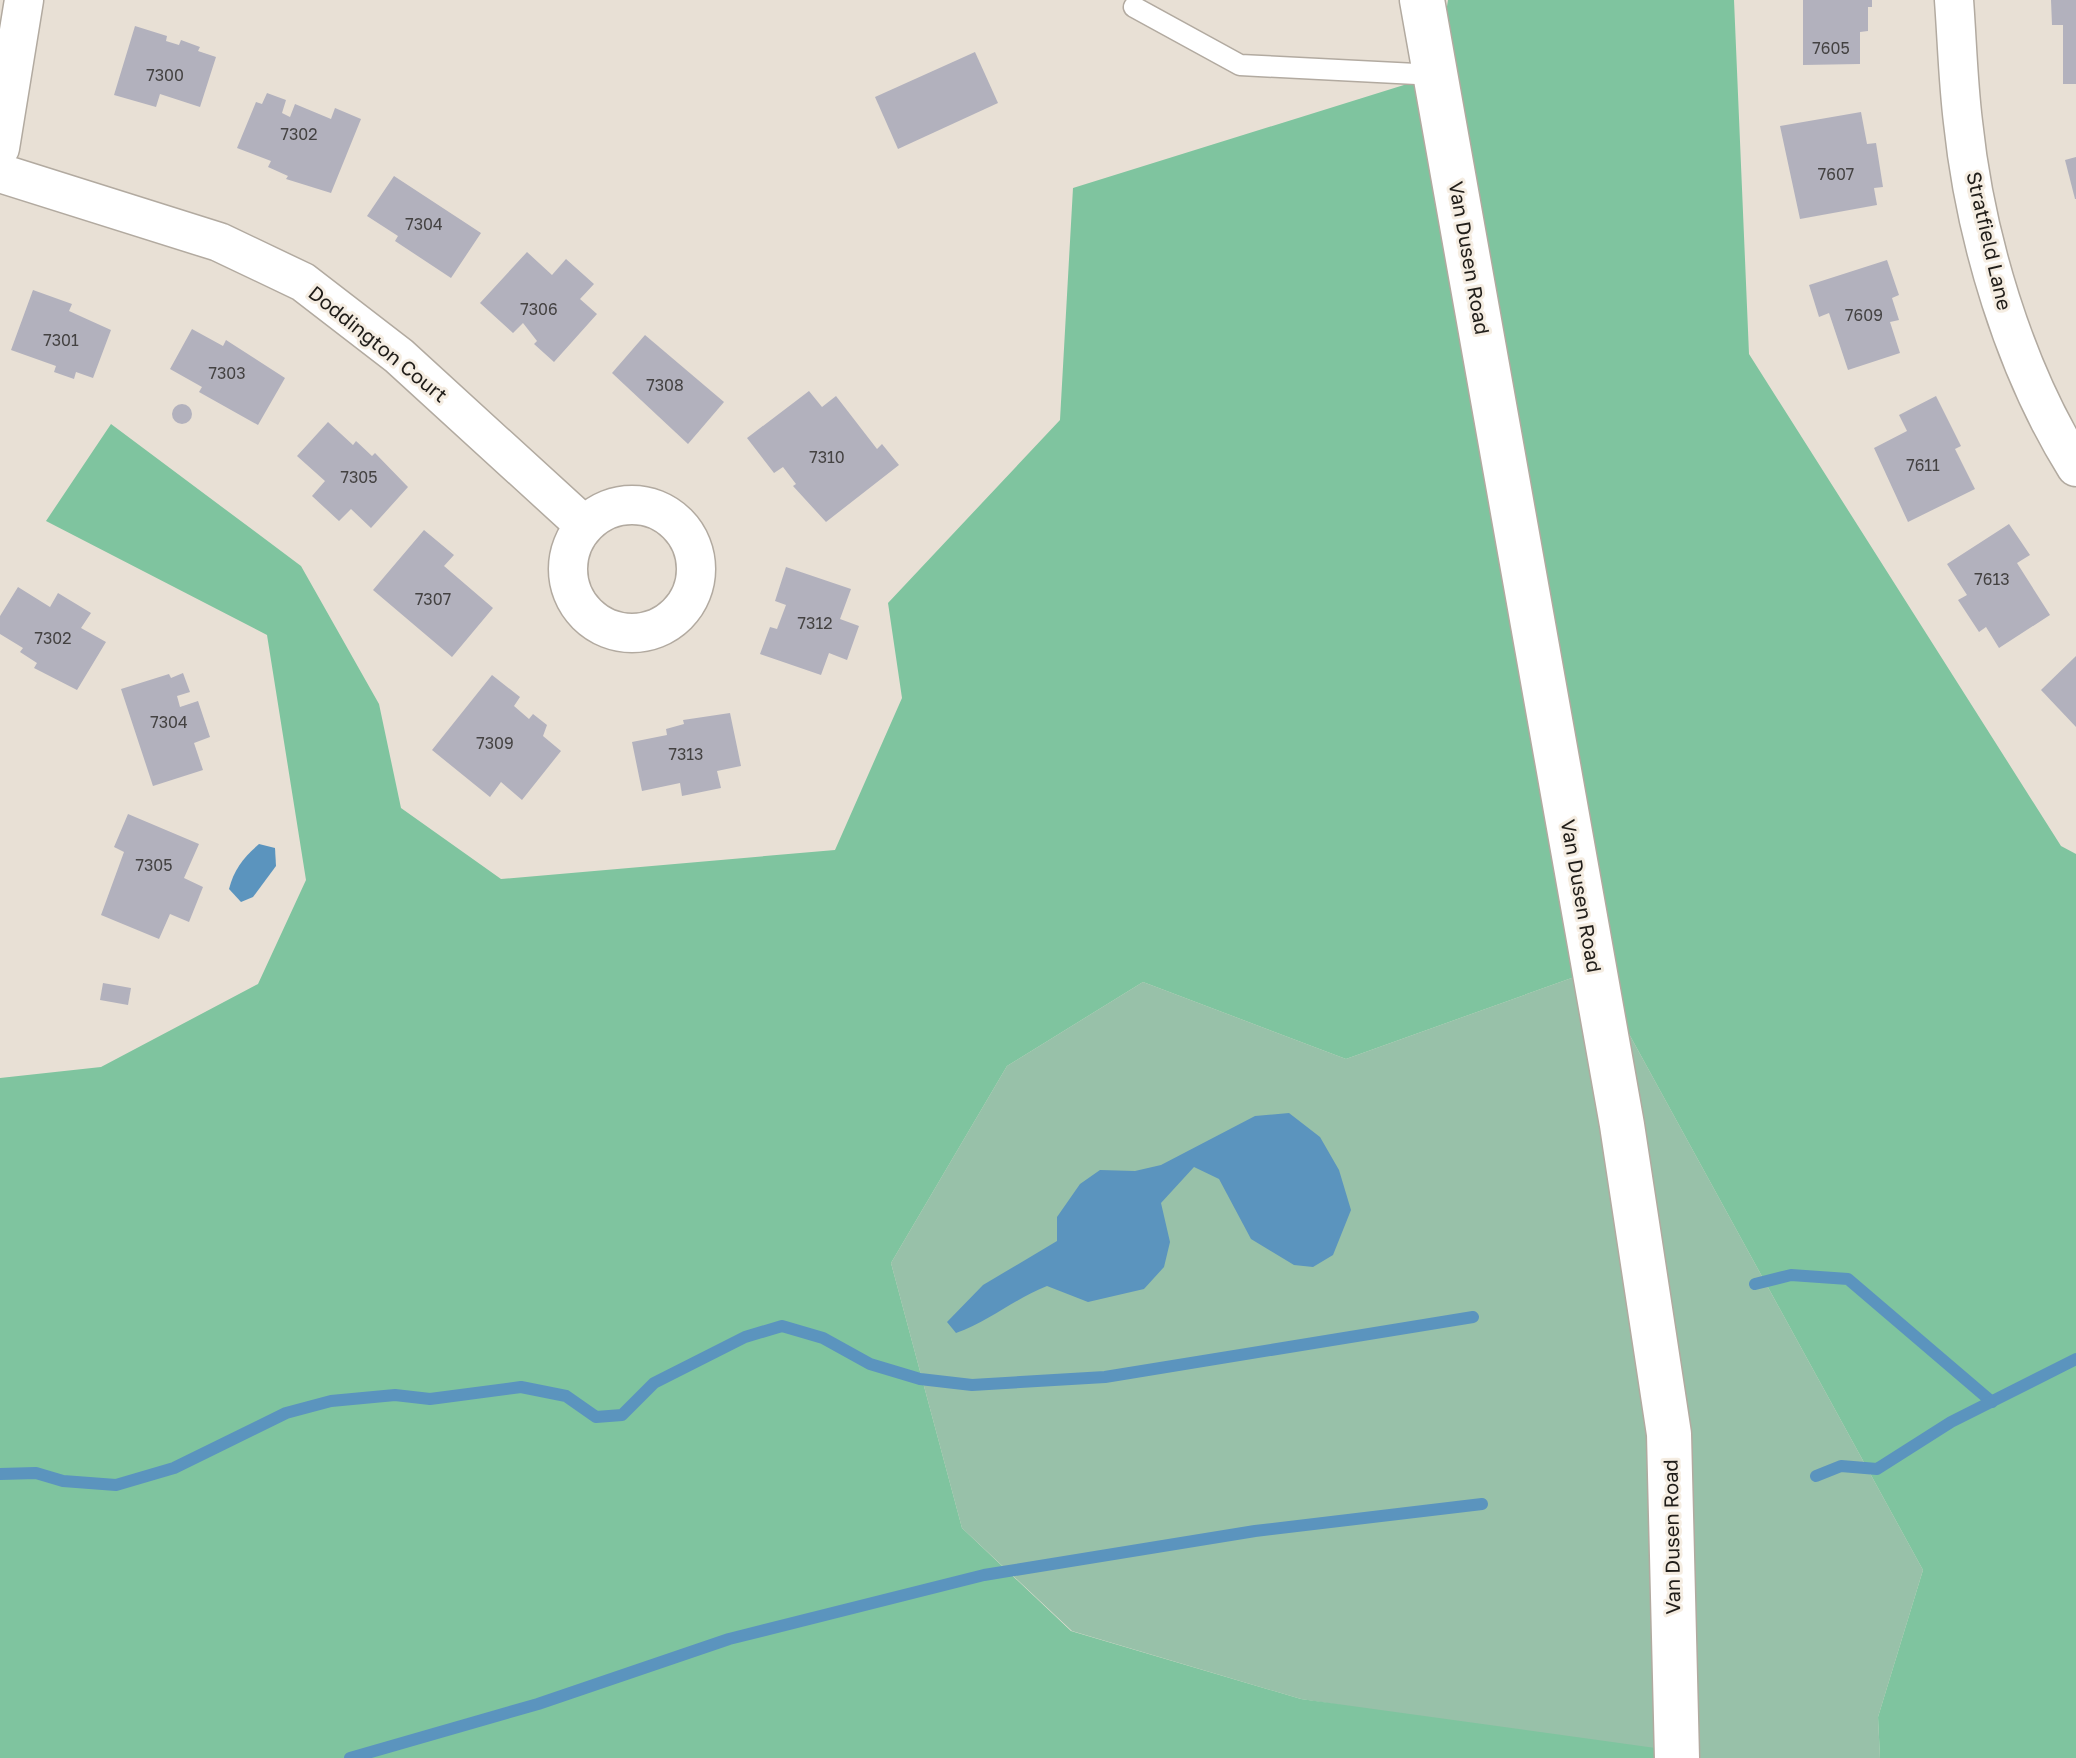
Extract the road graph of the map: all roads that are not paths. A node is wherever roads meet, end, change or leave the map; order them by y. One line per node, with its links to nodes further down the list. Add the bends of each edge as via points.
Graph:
1 (24, 0): 6 (street)
2 (1445, 0): 5 (main road)
3 (1954, 0): 8 (street, Stratfield Lane, via 1963,124 1985,239 2032,384)
4 (1134, 7): 5 (lane, via 1240,65)
5 (1429, 39): 10 (main road, Van Dusen Road, via 1622,1125 1669,1434)
6 (0, 148)
7 (0, 173): 9 (street, Doddington Court, via 219,242 303,282 399,356)
8 (2076, 467)
9 (584, 525)
10 (1677, 1758)

